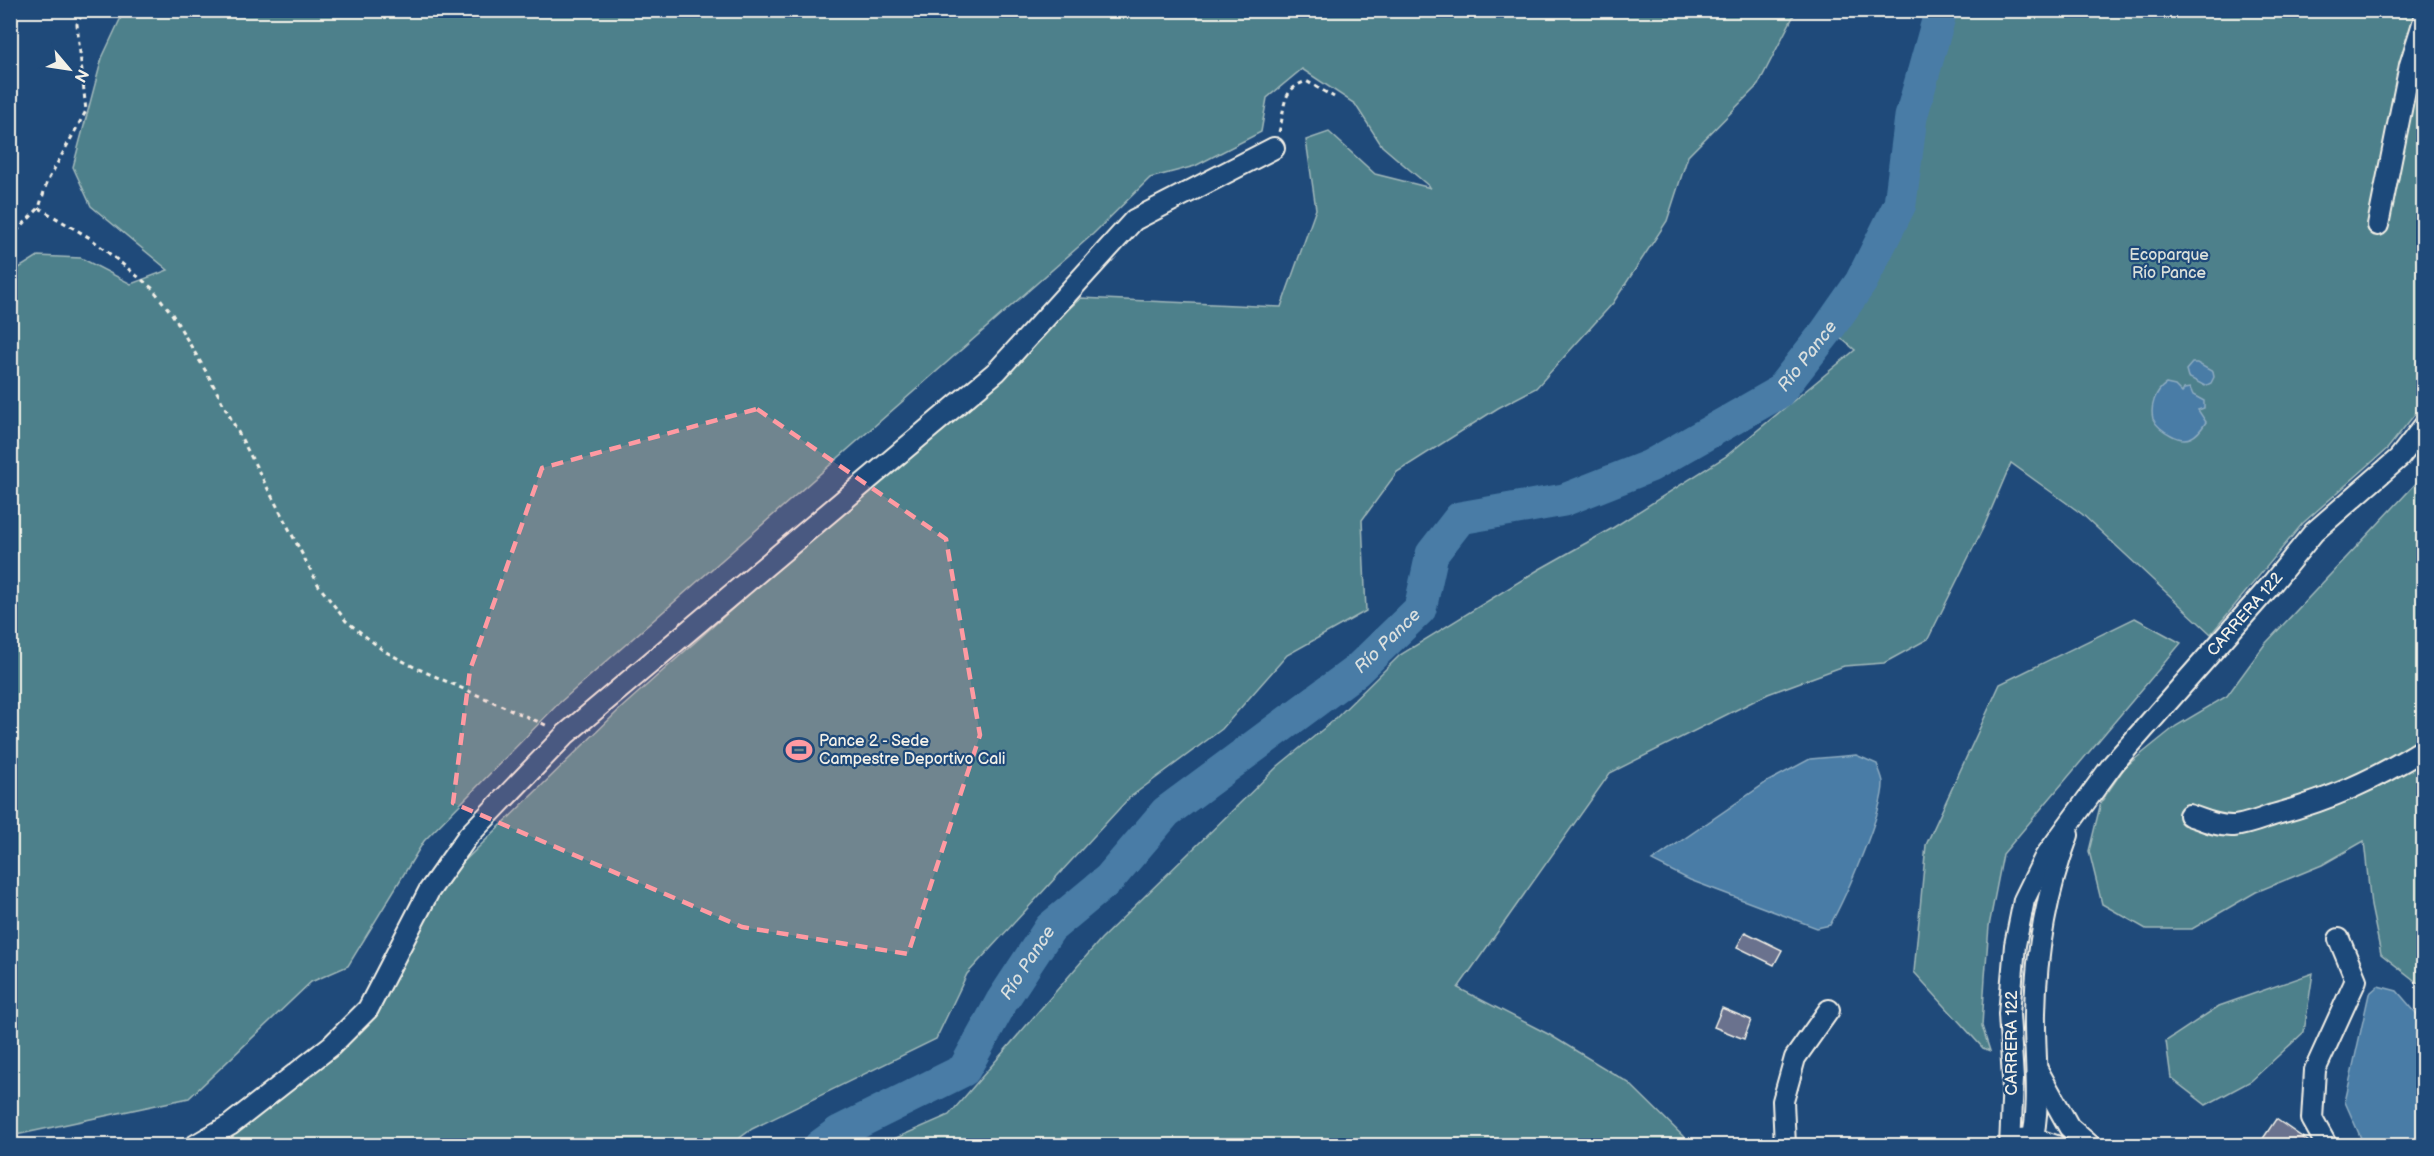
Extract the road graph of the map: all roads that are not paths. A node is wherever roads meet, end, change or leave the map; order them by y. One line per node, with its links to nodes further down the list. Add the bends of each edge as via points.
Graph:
1 (2424, 20): 3 (street, via 2410,64)
2 (1274, 148): 13 (street, via 1134,220 997,371 566,734 468,836 429,891 368,1009 331,1046 230,1125)
3 (2378, 225)
4 (2424, 426): 6 (street, CARRERA 122, via 2399,458 2314,532 2113,764)
5 (2424, 749): 7 (street, via 2340,794 2278,814 2233,826)
6 (2077, 812): 10 (street, CARRERA 122, via 2047,903 2035,1011); 11 (street, CARRERA 122, via 2045,856 2024,900 2015,945 2009,1014 2013,1079)
7 (2189, 815)
8 (2339, 939): 17 (street, via 2356,980 2315,1070 2312,1119)
9 (1829, 1010): 14 (street, via 1795,1058 1783,1101)
10 (2035, 1064): 12 (street, CARRERA 122, via 2037,1094); 16 (street, via 2069,1127)
11 (2010, 1142): 12 (street)
12 (2032, 1142): 15 (street)
13 (194, 1146)
14 (1785, 1146)
15 (2056, 1146)
16 (2091, 1146)
17 (2326, 1146)

